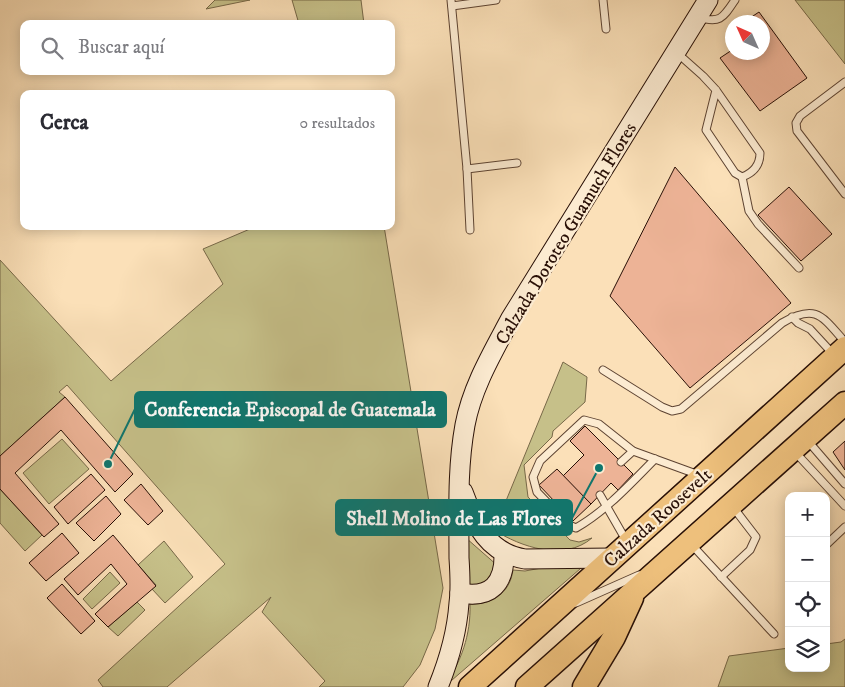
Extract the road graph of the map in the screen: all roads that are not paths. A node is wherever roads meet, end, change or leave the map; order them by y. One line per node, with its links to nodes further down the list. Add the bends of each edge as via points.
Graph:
1 (496, 0): 5 (lane)
2 (603, 0): 7 (lane)
3 (708, 0): 6 (main road, Calzada Doroteo Guamuch Flores)
4 (735, 0): 6 (lane, via 719,18 711,21)
5 (452, 3): 12 (lane)
6 (698, 17): 8 (main road, Calzada Doroteo Guamuch Flores)
7 (606, 29)
8 (676, 52): 10 (lane); 26 (main road, Calzada Doroteo Guamuch Flores, via 511,318 489,359 466,418)
9 (845, 82): 14 (lane, via 800,116 796,123 798,131)
10 (716, 90): 13 (lane, via 706,130 735,173); 13 (lane, via 760,153 757,166 749,175)
11 (517, 163): 12 (lane)
12 (468, 169): 15 (lane)
13 (742, 177): 16 (lane, via 749,211)
14 (845, 194)
15 (470, 230)
16 (799, 268)
17 (792, 317): 18 (lane); 18 (lane, via 807,312 820,316); 19 (lane, via 681,409 672,411 662,407)
18 (842, 349): 25 (highway, Calzada Roosevelt)
19 (604, 370)
20 (845, 402): 21 (highway)
21 (799, 444): 27 (lane); 29 (highway); 31 (lane)
22 (633, 451): 23 (lane); 24 (lane); 30 (lane, via 599,424 584,420 540,461 533,477 537,492 569,525 576,528)
23 (655, 459): 25 (lane); 30 (lane)
24 (621, 462)
25 (702, 476): 35 (highway, Calzada Roosevelt)
26 (458, 480): 36 (main road, Calzada Doroteo Guamuch Flores, via 480,530); 40 (main road, Calzada Doroteo Guamuch Flores)
27 (844, 481)
28 (600, 494): 30 (lane)
29 (731, 504): 34 (highway); 38 (lane, via 756,537 750,550)
30 (606, 506): 35 (lane)
31 (845, 506)
32 (845, 527): 33 (lane)
33 (830, 541)
34 (689, 542): 37 (highway); 38 (lane)
35 (620, 551): 36 (main road, Calzada Doroteo Guamuch Flores, via 525,559); 41 (highway, Calzada Roosevelt)
36 (504, 553): 40 (main road, via 502,576 492,588 478,594)
37 (665, 564): 39 (highway); 41 (lane)
38 (721, 576): 42 (lane)
39 (636, 589): 45 (highway); 46 (highway, via 614,637)
40 (460, 593): 43 (main road, Calzada Doroteo Guamuch Flores, via 454,638)
41 (549, 615): 44 (highway, Calzada Roosevelt)
42 (774, 634)
43 (438, 687)
44 (470, 687)
45 (527, 687)
46 (584, 687)

